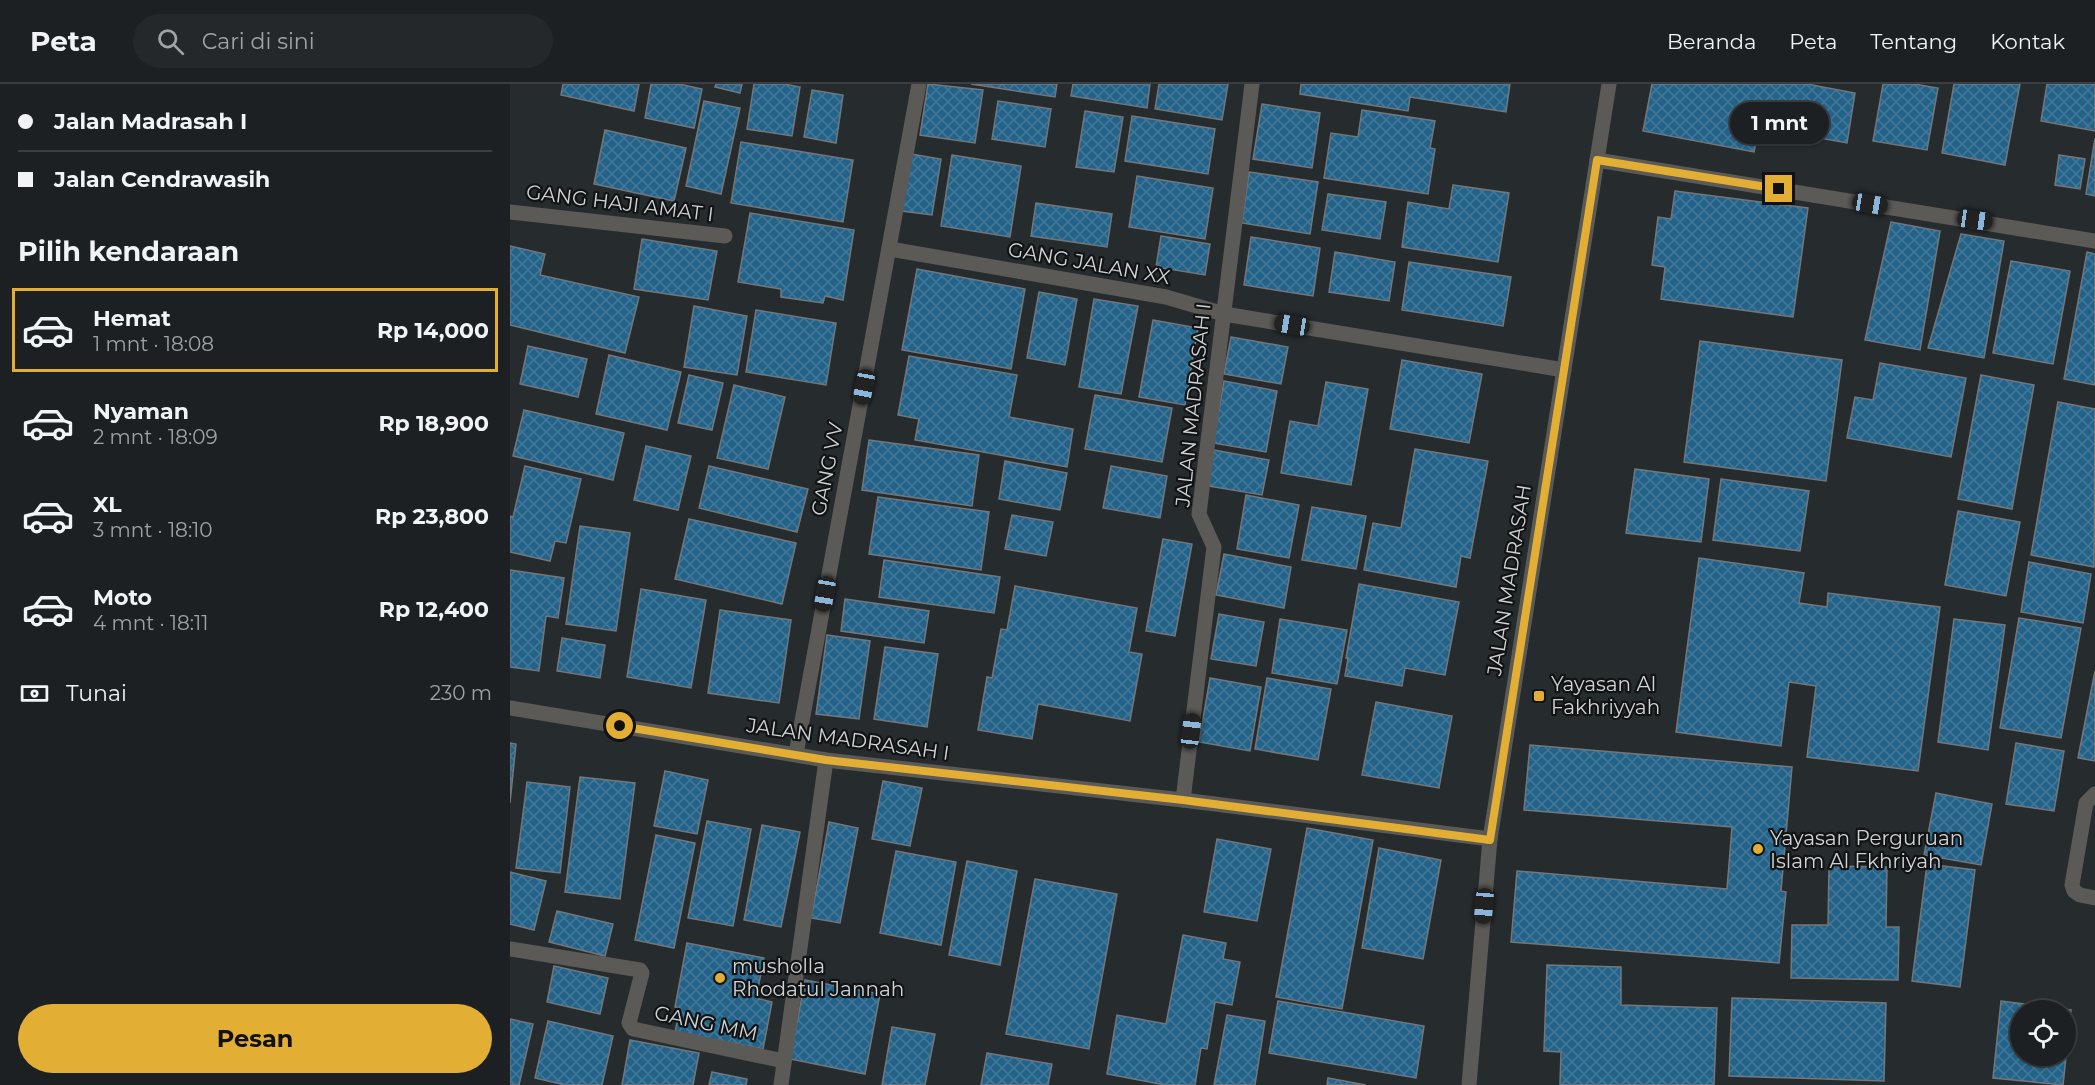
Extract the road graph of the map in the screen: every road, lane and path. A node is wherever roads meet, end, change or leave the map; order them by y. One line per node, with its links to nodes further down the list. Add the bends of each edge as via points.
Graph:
1 (919, 84): 8 (street, GANG VV)
2 (1252, 84): 9 (street, JALAN MADRASAH I)
3 (1609, 84): 4 (street, JALAN MADRASAH)
4 (1597, 160): 7 (street); 10 (street, JALAN MADRASAH)
5 (510, 212): 6 (street, GANG HAJI AMAT I)
6 (725, 236)
7 (2095, 241)
8 (890, 249): 9 (street, GANG JALAN XX, via 1166,297); 12 (street, GANG VV)
9 (1224, 314): 10 (street, GANG JALAN XX); 15 (street, JALAN MADRASAH I, via 1199,514 1214,547)
10 (1564, 370): 16 (street, JALAN MADRASAH)
11 (510, 708): 12 (street, JALAN MADRASAH I)
12 (796, 754): 13 (street, JALAN MADRASAH I)
13 (826, 760): 15 (street, JALAN MADRASAH I); 19 (street)
14 (2094, 795): 17 (street, via 2086,803 2072,885 2080,895)
15 (1183, 800): 16 (street, JALAN MADRASAH I)
16 (1490, 840): 21 (street, JALAN MADRASAH)
17 (2095, 898)
18 (510, 949): 19 (street, GANG MM, via 640,970 629,1023 633,1029)
19 (784, 1061): 20 (street)
20 (781, 1085)
21 (1469, 1085)

